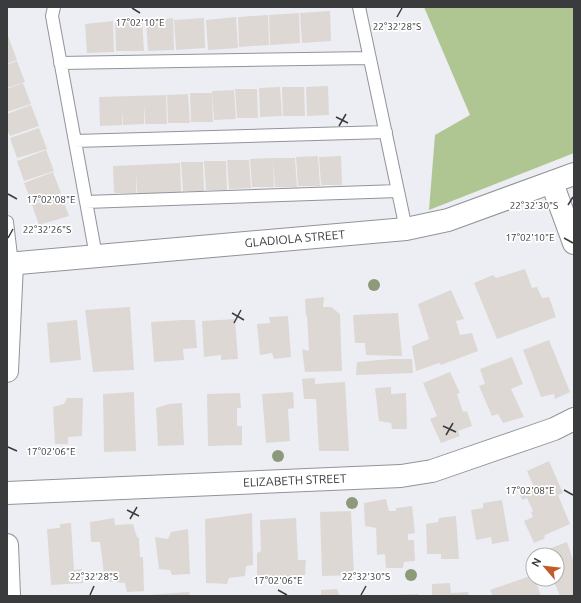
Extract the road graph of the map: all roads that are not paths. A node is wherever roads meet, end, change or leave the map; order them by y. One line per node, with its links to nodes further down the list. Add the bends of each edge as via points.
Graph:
1 (54, 7): 4 (lane, via 52,16)
2 (359, 7): 3 (lane)
3 (370, 58): 4 (lane); 5 (lane)
4 (60, 63): 6 (lane)
5 (386, 132): 6 (lane); 9 (lane)
6 (75, 141): 10 (lane)
7 (574, 174): 8 (street, GLADIOLA STREET)
8 (552, 183): 12 (street, GLADIOLA STREET, via 448,220); 13 (street)
9 (398, 191): 10 (lane); 12 (lane)
10 (86, 202): 14 (lane)
11 (7, 222): 15 (lane)
12 (406, 229): 14 (street, GLADIOLA STREET)
13 (574, 243)
14 (96, 256): 15 (street, GLADIOLA STREET)
15 (9, 264): 16 (street)
16 (7, 371)
17 (574, 419): 18 (street, ELIZABETH STREET, via 554,429 432,471 401,476)
18 (7, 493)
19 (7, 545): 20 (street)
20 (9, 596)

